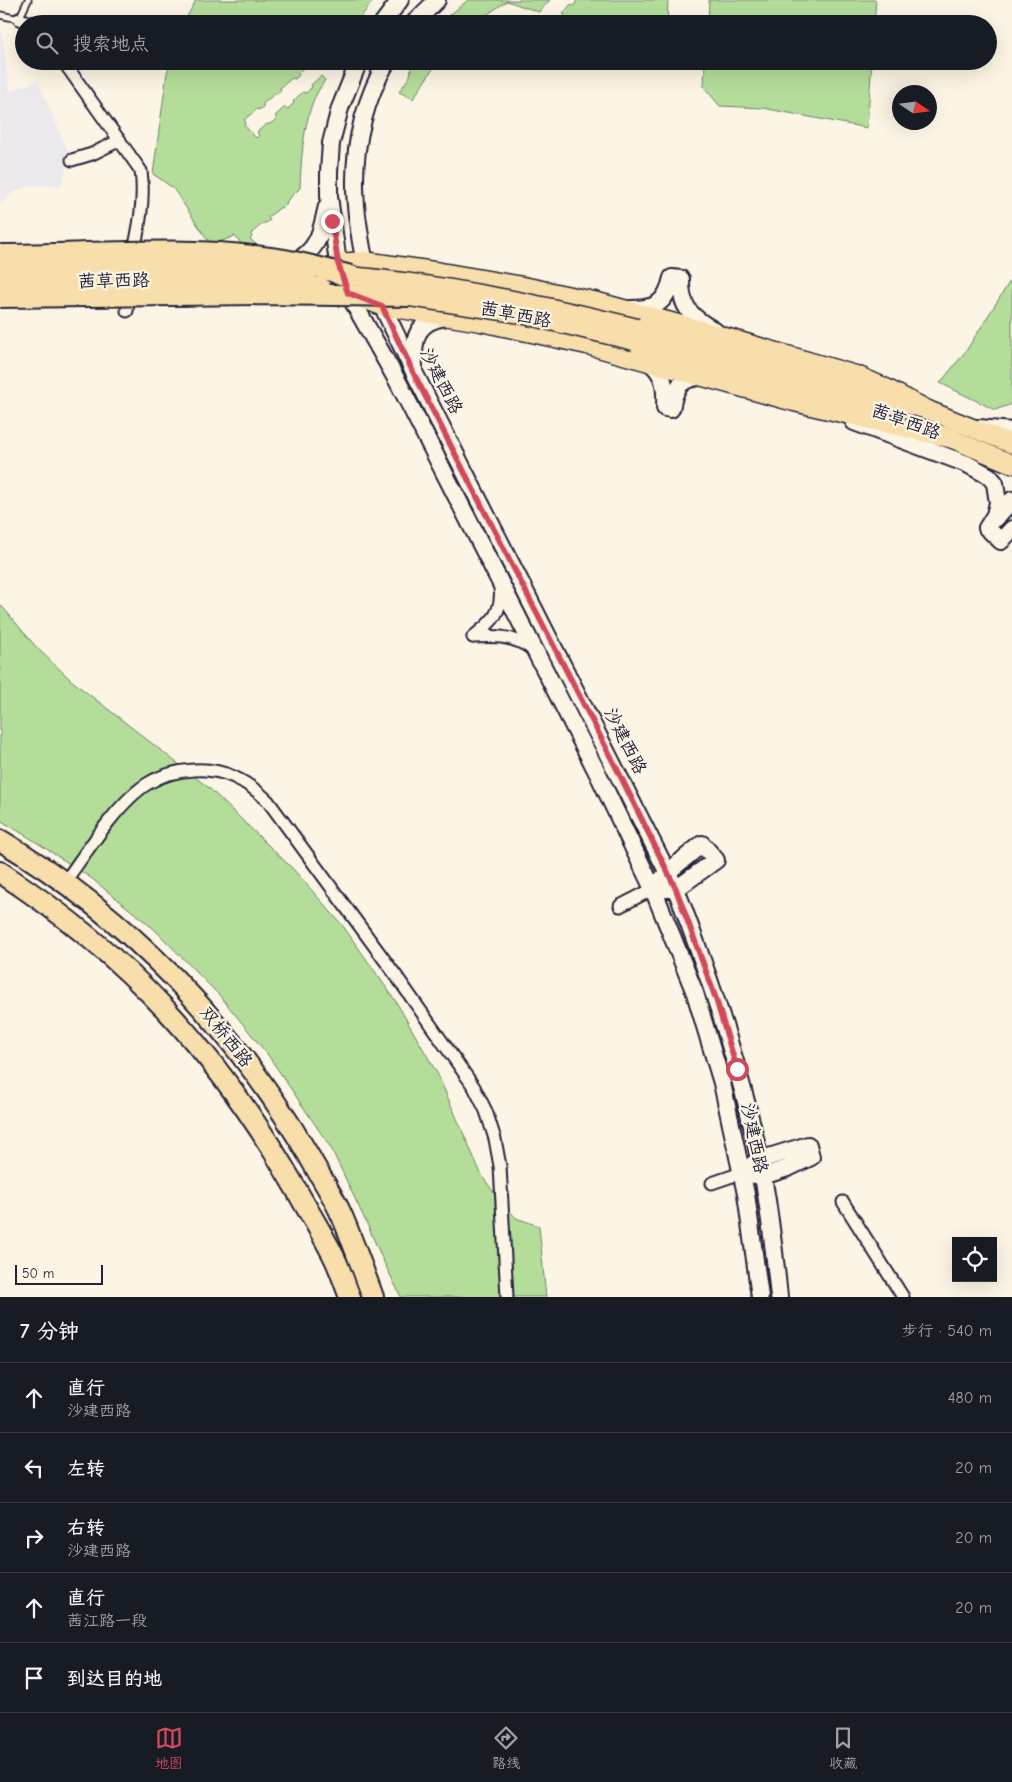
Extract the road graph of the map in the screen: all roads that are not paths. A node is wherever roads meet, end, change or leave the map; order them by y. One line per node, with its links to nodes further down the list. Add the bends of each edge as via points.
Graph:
1 (28, 0): 5 (lane)
2 (400, 0): 6 (main road)
3 (437, 0): 7 (main road)
4 (0, 15): 8 (lane)
5 (21, 15)
6 (389, 15)
7 (422, 15)
8 (15, 18)
9 (69, 70): 12 (street)
10 (355, 70): 14 (main road, via 340,108 331,143)
11 (383, 70): 17 (main road, 沙建西路, via 356,147 354,196)
12 (120, 140): 13 (street); 16 (street, via 141,171 140,224)
13 (72, 160)
14 (329, 196): 18 (main road, via 317,243 305,257); 20 (main road)
15 (0, 255): 20 (highway, bridge, via 260,256 291,261)
16 (133, 256): 18 (main road); 22 (street)
17 (364, 260): 20 (main road); 21 (main road); 27 (main road, 沙建西路)
18 (293, 263): 20 (main road); 24 (main road)
19 (0, 269): 20 (main road, 茜草西路, bridge, via 213,267)
20 (345, 277): 24 (main road); 27 (main road); 32 (main road, 茜草西路, bridge, via 412,283 523,301); 48 (main road, 沙建西路)
21 (488, 279): 28 (main road); 31 (main road)
22 (130, 282): 24 (main road); 29 (street)
23 (0, 283): 25 (main road, 茜草西路, bridge, via 204,280 342,288)
24 (293, 289)
25 (410, 296): 26 (highway, bridge); 32 (main road, 茜草西路, bridge)
26 (0, 297)
27 (382, 306): 30 (main road); 35 (main road, 沙建西路)
28 (628, 309): 33 (main road); 33 (main road, via 656,305 667,293 672,278 681,279 682,297 688,312)
29 (127, 312)
30 (450, 317): 31 (main road); 35 (main road, via 435,318 418,331 414,346)
31 (482, 322): 34 (main road)
32 (636, 335): 38 (main road, 茜草西路); 41 (main road, 茜草西路, via 879,412)
33 (722, 336): 38 (main road, via 859,376)
34 (646, 360): 36 (main road); 36 (main road, via 663,378 665,408 671,409 675,393 684,381)
35 (414, 374): 52 (main road, 沙建西路)
36 (704, 377): 37 (main road)
37 (794, 402): 41 (main road); 45 (main road, via 919,445 990,476 995,483 998,503)
38 (928, 410): 39 (main road, 茜草西路)
39 (970, 427): 40 (main road); 42 (main road, 茜草西路)
40 (1012, 432)
41 (953, 439): 43 (main road, 茜草西路)
42 (1012, 444)
43 (1012, 464)
44 (1012, 500): 45 (main road)
45 (987, 528): 47 (main road)
46 (1012, 529): 47 (main road)
47 (1007, 538)
48 (499, 579): 49 (main road, 沙建西路); 49 (street, via 500,606 490,623 473,637 512,638)
49 (536, 653): 54 (main road, 沙建西路)
50 (0, 840): 53 (highway, 双桥西路)
51 (0, 872): 60 (highway, 双桥西路, via 96,942 177,1021 247,1109)
52 (668, 872): 54 (main road); 55 (main road, 沙建西路); 55 (main road, via 702,844 716,860)
53 (64, 883): 57 (highway, 双桥西路, via 128,934 195,1000 245,1059); 67 (street, via 118,810 131,796 163,776 181,771 218,771 236,777 268,801 397,977 474,1087 486,1111 500,1166)
54 (653, 889): 55 (main road); 56 (street); 59 (main road, 沙建西路, via 707,1032 722,1083)
55 (676, 889): 58 (main road, 沙建西路, via 724,1024)
56 (620, 906)
57 (311, 1161): 65 (highway, 双桥西路, via 341,1214); 66 (highway, via 347,1209)
58 (761, 1168): 59 (main road); 69 (main road, 沙建西路)
59 (741, 1173): 61 (street); 68 (main road, 沙建西路)
60 (292, 1182): 63 (highway, via 321,1241); 64 (highway, 双桥西路, via 333,1256)
61 (712, 1183)
62 (843, 1202): 70 (street)
63 (338, 1297)
64 (350, 1297)
65 (373, 1297)
66 (385, 1297)
67 (507, 1297)
68 (760, 1297)
69 (779, 1297)
70 (903, 1297)

